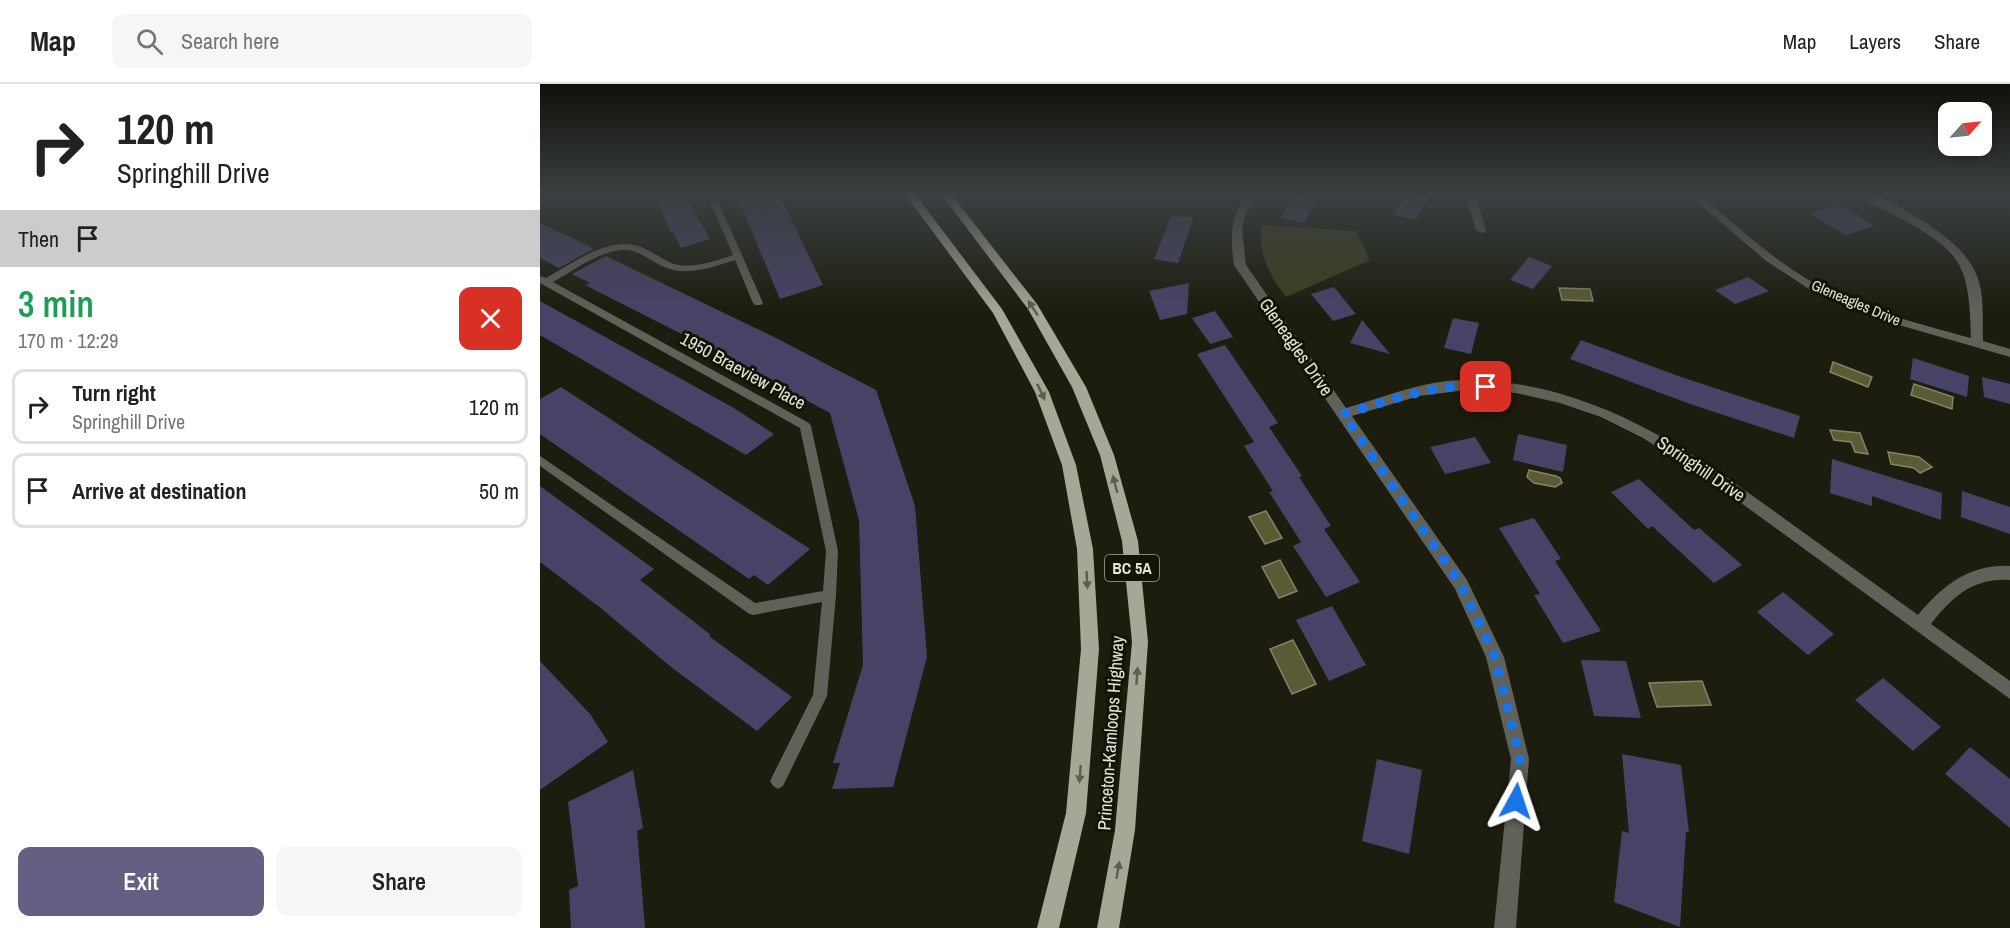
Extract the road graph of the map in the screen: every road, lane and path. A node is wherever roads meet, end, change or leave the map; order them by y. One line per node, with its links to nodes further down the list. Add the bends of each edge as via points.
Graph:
1 (728, 233): 7 (lane)
2 (939, 233): 19 (main road, Princeton-Kamloops Highway / BC 5A, one-way to 19, via 998,312 1042,392 1071,475 1085,549 1090,649 1076,813)
3 (976, 233): 20 (main road, Princeton-Kamloops Highway / BC 5A, one-way to 3, via 1125,830 1140,642 1130,541 1107,455 1079,387 1033,307)
4 (1235, 233): 12 (street, Gleneagles Drive, via 1240,265)
5 (1739, 233): 10 (street, Gleneagles Drive, via 1770,260 1820,290 1896,322)
6 (1931, 233): 10 (street, via 1958,254 1972,277)
7 (738, 256): 8 (lane, 1950 Braeview Place, via 704,266 673,267 648,251 625,247 595,255); 9 (lane)
8 (543, 281): 15 (lane, 1950 Braeview Place, via 805,426 832,551)
9 (758, 303)
10 (1977, 343): 11 (street, Gleneagles Drive)
11 (2010, 353)
12 (1343, 414): 16 (street, Springhill Drive, via 1421,392 1465,385 1546,392 1612,415 1684,454); 21 (street, Gleneagles Drive, via 1461,585 1495,657 1520,759)
13 (540, 460): 15 (lane, via 753,609)
14 (2010, 573): 16 (street, via 1971,576 1944,595)
15 (829, 595): 18 (lane, 1950 Braeview Place, via 820,696)
16 (1920, 625): 17 (street, Springhill Drive)
17 (2010, 691)
18 (778, 781)
19 (1048, 928)
20 (1108, 928)
21 (1505, 928)

